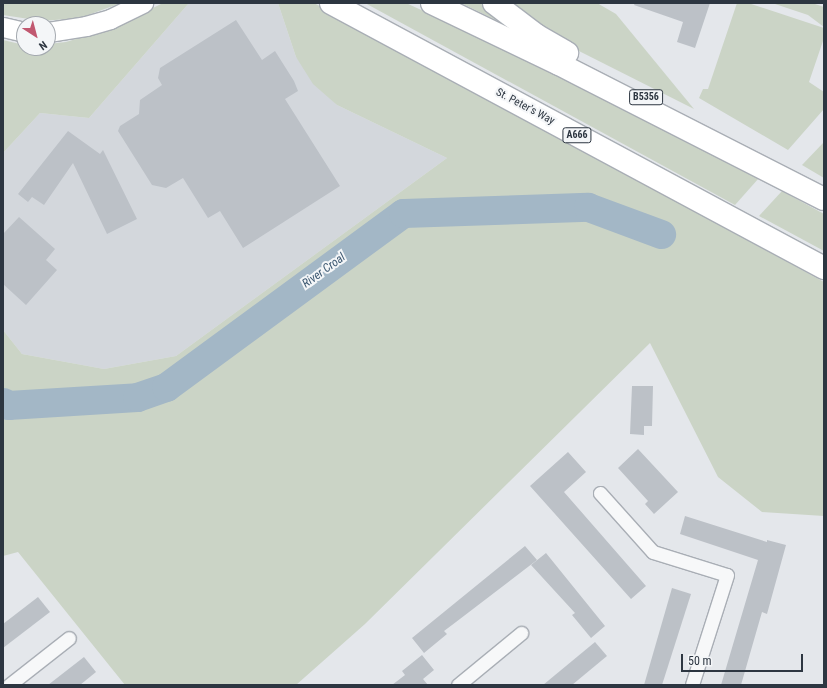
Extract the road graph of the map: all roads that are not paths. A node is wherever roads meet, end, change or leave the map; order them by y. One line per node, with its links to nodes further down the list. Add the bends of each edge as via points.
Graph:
1 (143, 3): 7 (main road, via 110,19)
2 (331, 3): 10 (highway, St. Peter's Way / A666)
3 (432, 3): 8 (highway)
4 (494, 3): 8 (highway, B5356, via 536,35)
5 (3, 28): 6 (main road)
6 (16, 30)
7 (56, 31)
8 (802, 186): 9 (highway)
9 (824, 199)
10 (824, 268)
11 (600, 493): 16 (street, via 653,552 727,575)
12 (521, 633): 15 (street)
13 (69, 638): 14 (street)
14 (9, 685)
15 (458, 685)
16 (692, 685)

